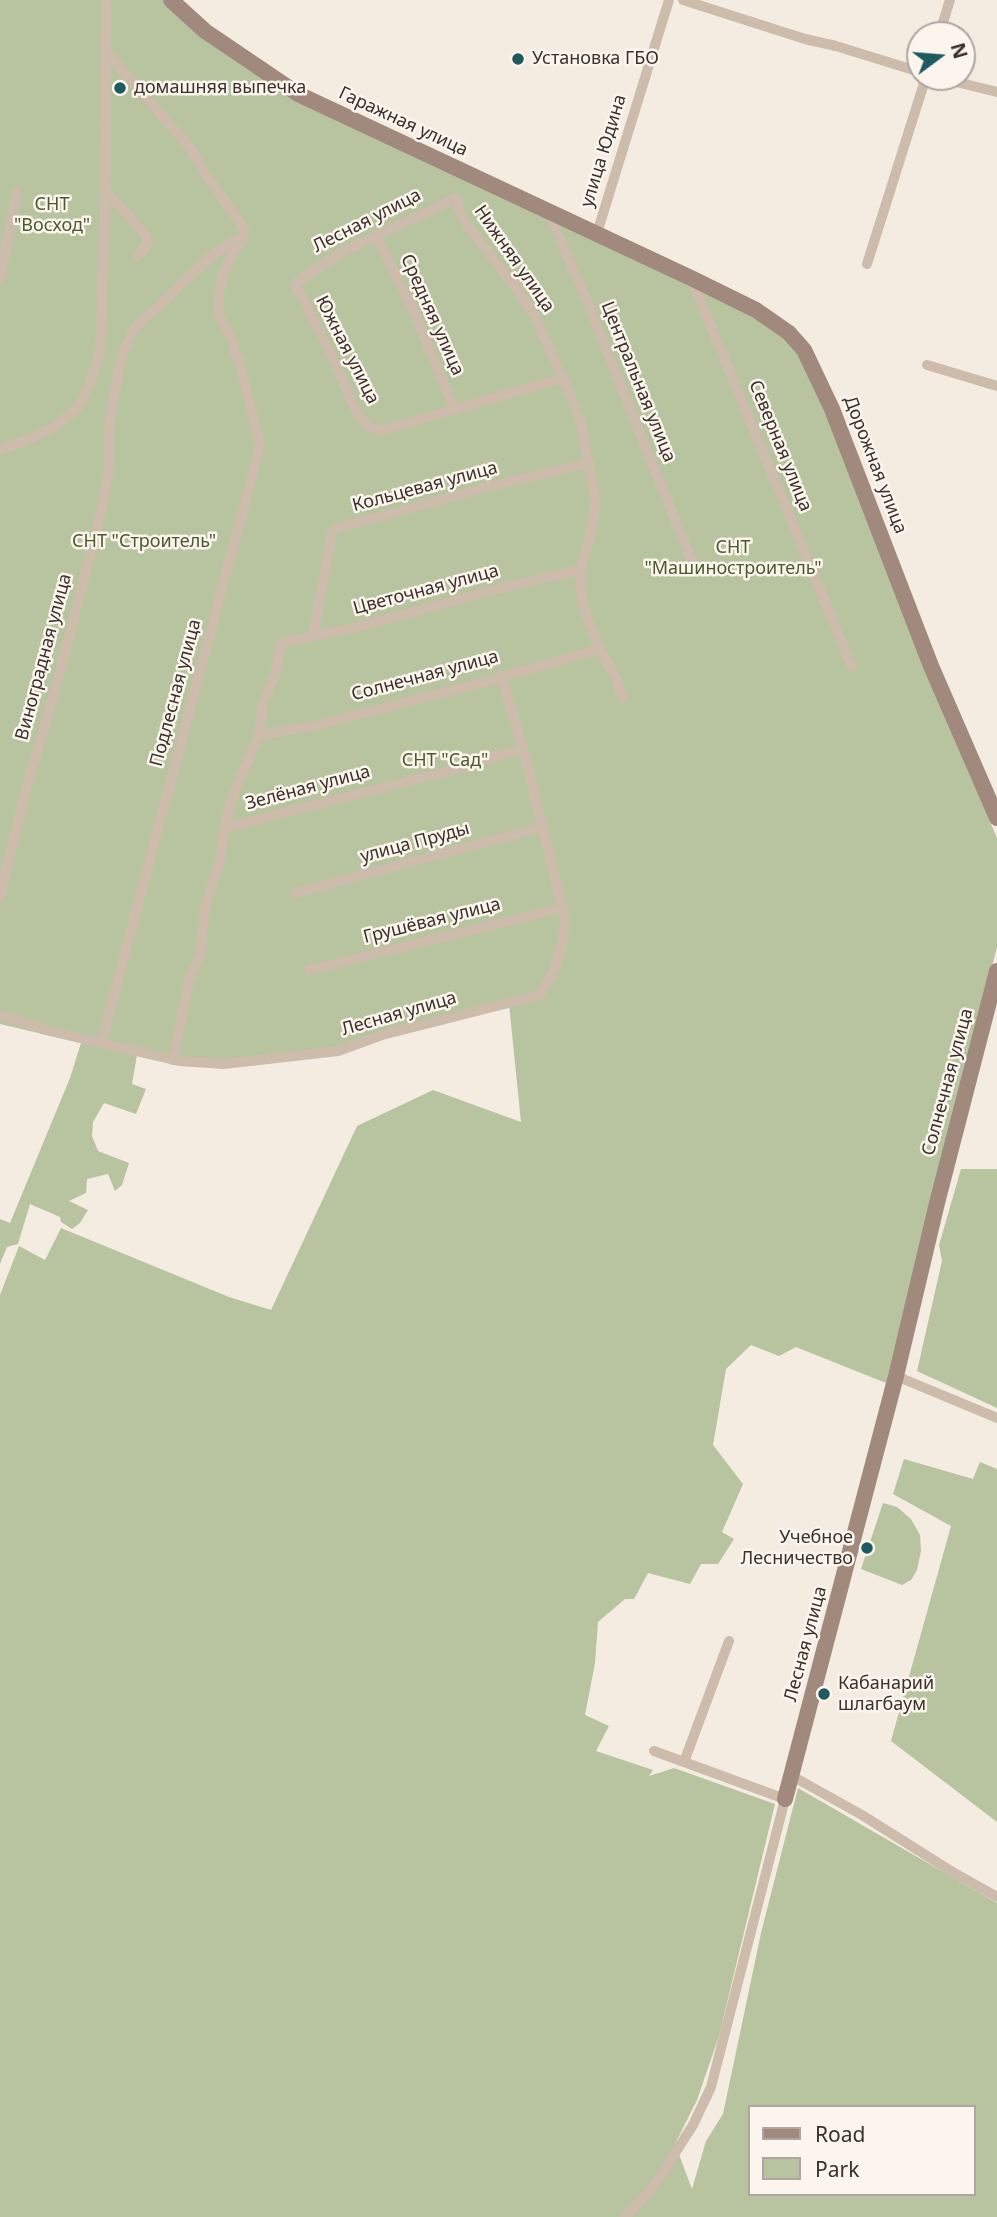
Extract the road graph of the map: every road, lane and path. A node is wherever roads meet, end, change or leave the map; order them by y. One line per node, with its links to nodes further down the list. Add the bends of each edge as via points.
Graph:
1 (107, 0): 7 (street)
2 (171, 0): 15 (street, Гаражная улица, via 205,31 298,94)
3 (669, 0): 16 (street, улица Юдина)
4 (682, 0): 8 (street)
5 (950, 0): 6 (street)
6 (943, 21)
7 (106, 51): 12 (street); 18 (street, via 192,150 244,228)
8 (906, 68)
9 (976, 87): 11 (street)
10 (922, 91): 20 (street)
11 (997, 92)
12 (105, 191): 19 (street, via 146,236 148,243); 28 (street, via 100,351 90,383 79,407 58,424)
13 (17, 192): 22 (street)
14 (456, 198): 17 (street, Лесная улица); 25 (street, Нижняя улица, via 470,229 536,319)
15 (547, 209): 16 (street, Гаражная улица); 30 (street, Центральная улица)
16 (597, 233): 21 (street, Дорожная улица)
17 (376, 235): 23 (street, Лесная улица); 27 (street, Средняя улица)
18 (243, 236): 43 (street, Виноградная улица, via 211,256 134,329 121,358 109,424 103,504); 48 (street, Подлесная улица, via 223,275 219,315 239,358 260,446)
19 (138, 256)
20 (867, 264)
21 (691, 278): 34 (street, Северная улица); 39 (street, Дорожная улица, via 775,321 804,350)
22 (0, 280)
23 (298, 281): 27 (street, Южная улица, via 296,286 367,425 379,429)
24 (927, 365): 26 (street)
25 (563, 378): 27 (street); 29 (street, Нижняя улица)
26 (997, 386)
27 (455, 410)
28 (0, 450)
29 (590, 463): 31 (street, Нижняя улица, via 596,502); 32 (street, Кольцевая улица, via 338,528 332,533)
30 (695, 569)
31 (580, 570): 32 (street, Цветочная улица); 33 (street, Нижняя улица, via 585,613)
32 (313, 636): 37 (street, Цветочная улица, via 281,643 275,675 263,702)
33 (600, 649): 35 (street, Солнечная улица); 36 (street, Нижняя улица)
34 (852, 667)
35 (501, 676): 37 (street, Солнечная улица, via 315,726); 38 (street)
36 (622, 698)
37 (259, 735): 41 (street)
38 (523, 748): 40 (street); 41 (street, Зелёная улица, via 452,771)
39 (997, 818)
40 (542, 827): 42 (street, улица Пруды); 44 (street)
41 (224, 828): 49 (street, via 220,861 205,906 200,954 189,981)
42 (296, 893)
43 (0, 897)
44 (563, 908): 45 (street, Грушёвая улица); 49 (street, Лесная улица, via 563,941 540,995 382,1035 338,1051 224,1065)
45 (309, 970)
46 (997, 971): 50 (street, Солнечная улица)
47 (0, 1015): 48 (street)
48 (101, 1043): 49 (street)
49 (173, 1060)
50 (896, 1376): 51 (street); 55 (street, Лесная улица)
51 (997, 1418)
52 (729, 1641): 54 (street)
53 (654, 1751): 54 (street)
54 (684, 1762): 56 (street)
55 (792, 1776): 56 (street, Лесная улица); 57 (street)
56 (785, 1799): 58 (street, via 711,2087 654,2186)
57 (997, 1896)
58 (625, 2217)

